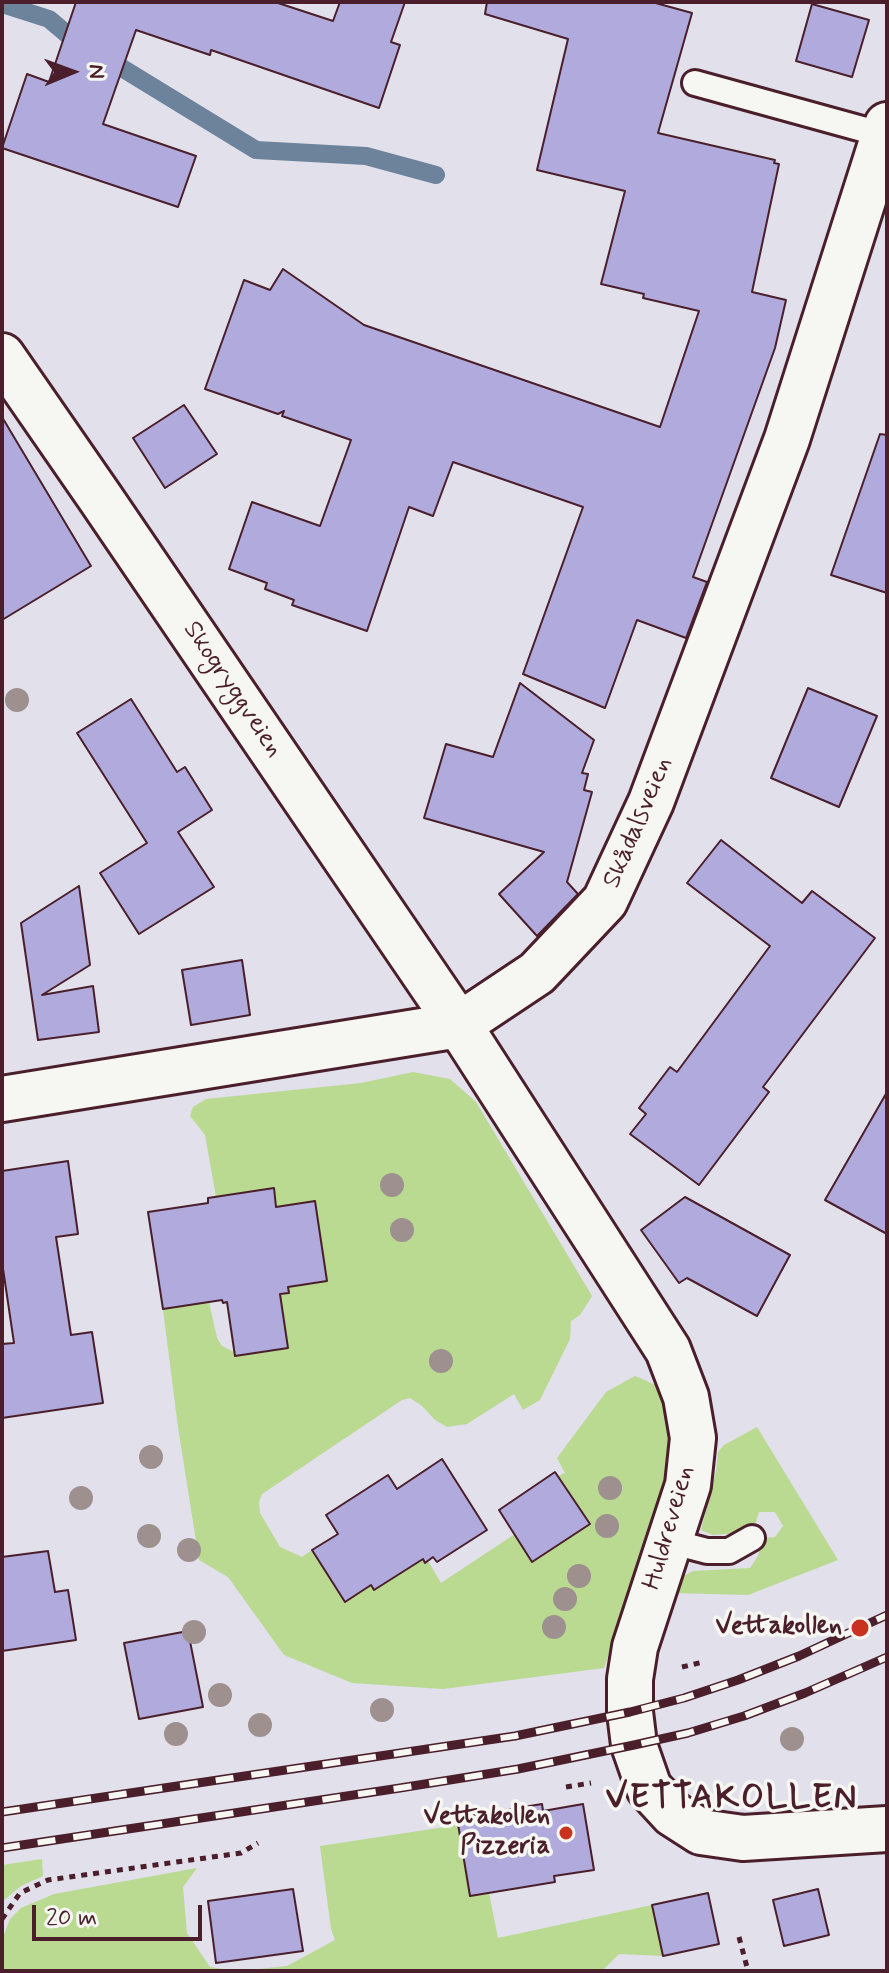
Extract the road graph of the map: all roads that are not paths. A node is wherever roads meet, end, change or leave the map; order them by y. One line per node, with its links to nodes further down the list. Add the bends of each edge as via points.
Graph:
1 (695, 83): 2 (lane)
2 (885, 130): 4 (street, Skådalsveien, via 787,439 651,802 605,901 537,973)
3 (2, 356): 4 (street, Skogryggveien)
4 (459, 1025): 5 (street, Skådalsveien); 7 (street, Huldreveien, via 668,1350 686,1397 693,1438 688,1485)
5 (2, 1099)
6 (752, 1538): 7 (lane, via 729,1551)
7 (669, 1541): 8 (street, Huldreveien, via 630,1679 634,1745 649,1788 673,1814 701,1832 743,1838)
8 (887, 1829)

